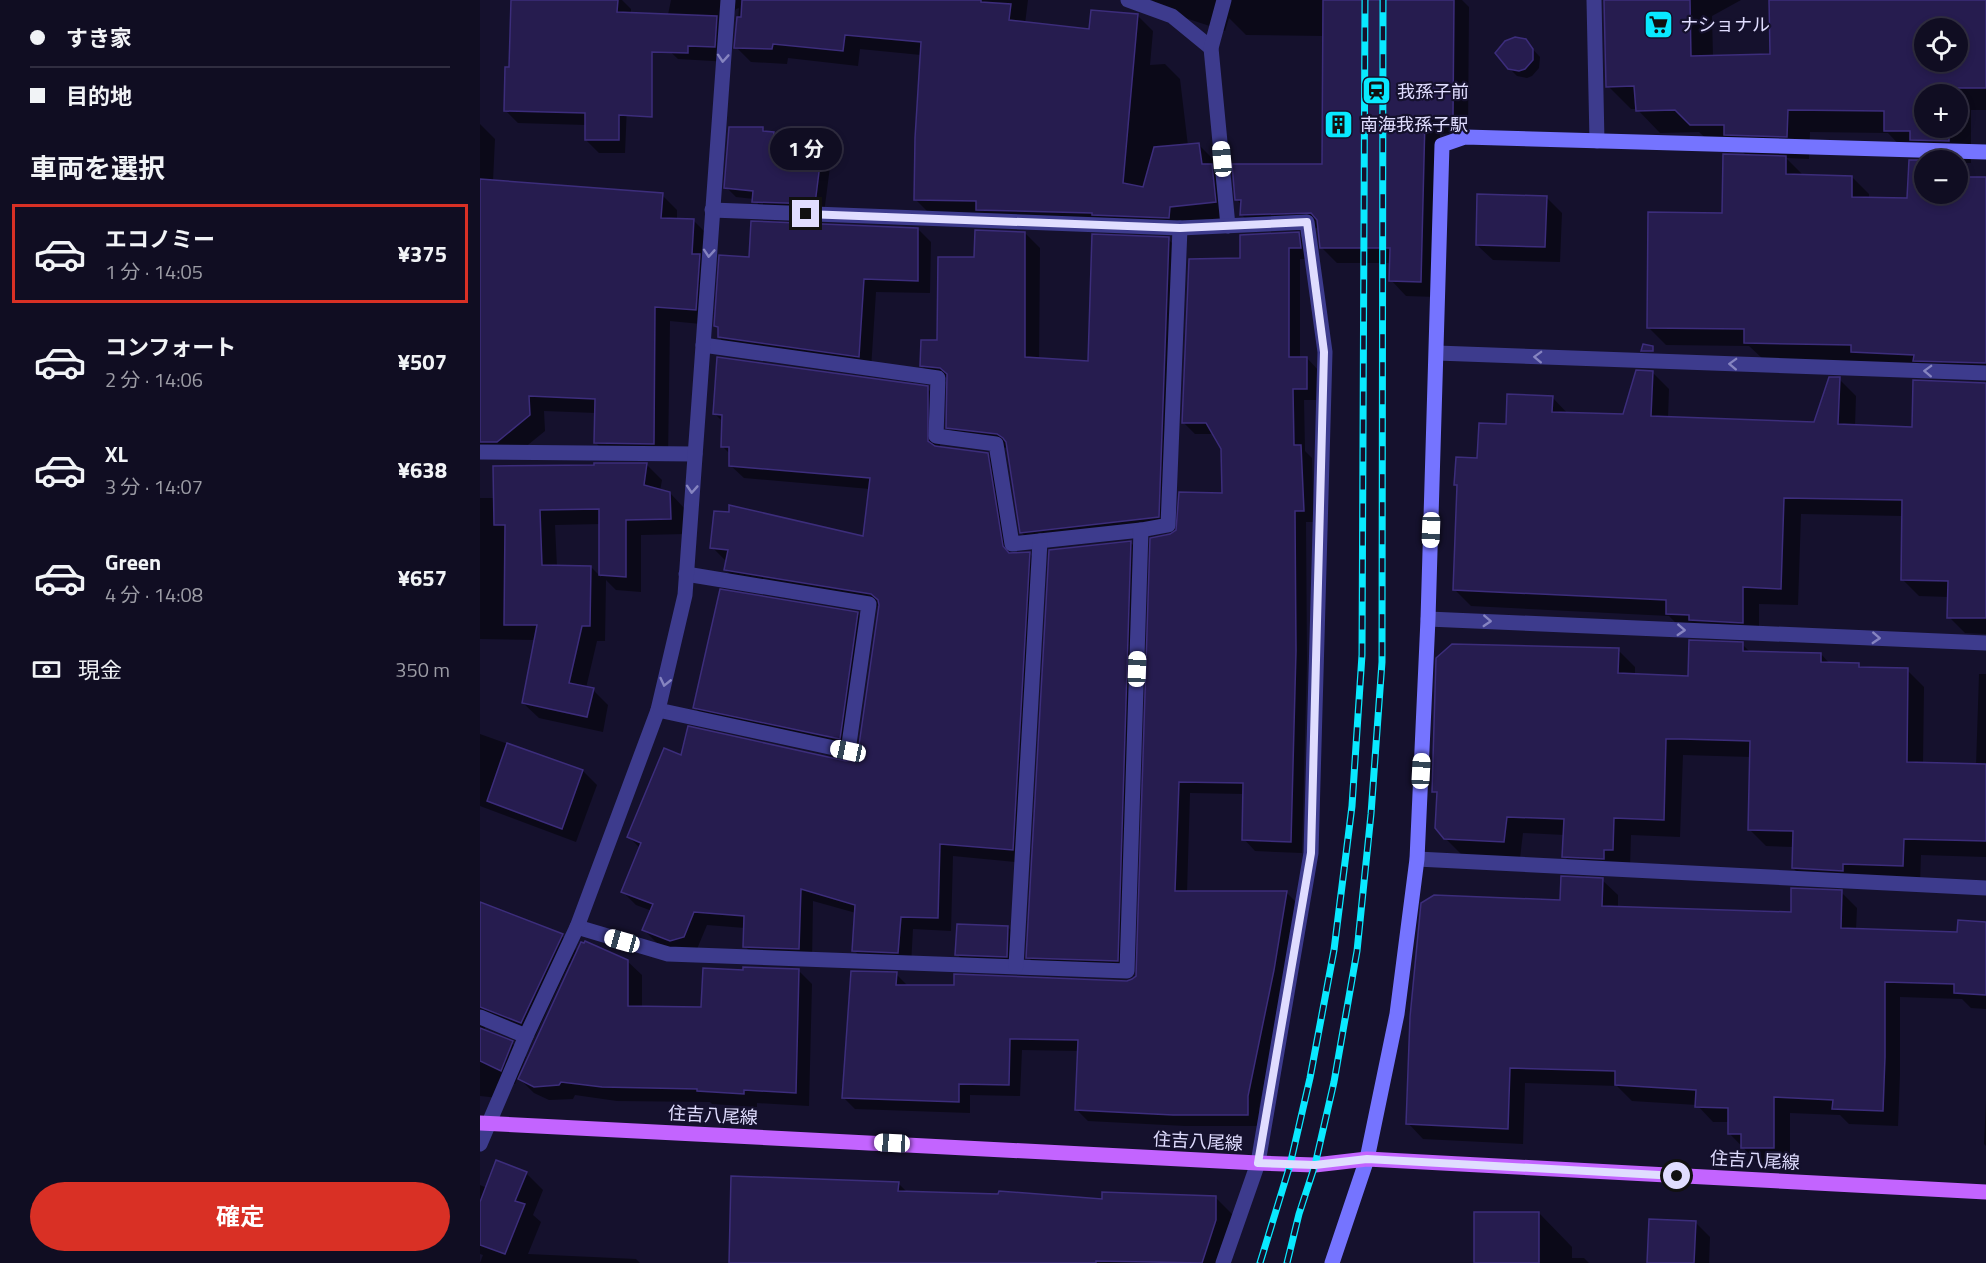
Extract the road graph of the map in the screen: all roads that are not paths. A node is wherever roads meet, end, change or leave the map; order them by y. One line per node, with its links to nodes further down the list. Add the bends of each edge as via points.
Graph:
1 (728, 0): 8 (street, one-way to 8)
2 (1128, 0): 5 (street, via 1172,16)
3 (1224, 0): 5 (street)
4 (1594, 0): 6 (street)
5 (1211, 48): 9 (street)
6 (1597, 141): 7 (street); 12 (street, via 1465,137 1442,145)
7 (1986, 152)
8 (712, 210): 10 (street); 11 (street, one-way to 11)
9 (1228, 226): 10 (street); 31 (street, via 1307,222 1324,352 1311,853)
10 (1180, 228): 16 (street, via 1168,525)
11 (703, 345): 15 (street); 17 (street, via 938,378 936,436 996,444 1012,544)
12 (1437, 353): 13 (street, one-way to 12); 19 (street)
13 (1986, 373)
14 (480, 452): 15 (street)
15 (695, 454): 18 (street, one-way to 18)
16 (1141, 530): 17 (street); 25 (street, via 1127,971)
17 (1040, 541): 25 (street)
18 (686, 574): 21 (street, one-way to 21, via 685,595); 21 (street, via 869,604 848,751)
19 (1428, 619): 20 (street, one-way to 20); 22 (street)
20 (1986, 643)
21 (658, 710): 24 (street)
22 (1417, 859): 23 (street); 30 (street, via 1397,1014)
23 (1986, 888)
24 (577, 927): 25 (street, via 668,954); 27 (street)
25 (1016, 966)
26 (480, 1017): 27 (street)
27 (526, 1036): 28 (street)
28 (484, 1123): 29 (street); 31 (main road, 住吉八尾線)
29 (480, 1144)
30 (1367, 1159): 31 (main road, 住吉八尾線, via 1315,1165); 32 (main road, 住吉八尾線); 34 (street)
31 (1258, 1163): 33 (street)
32 (1986, 1192)
33 (1223, 1263)
34 (1332, 1263)

